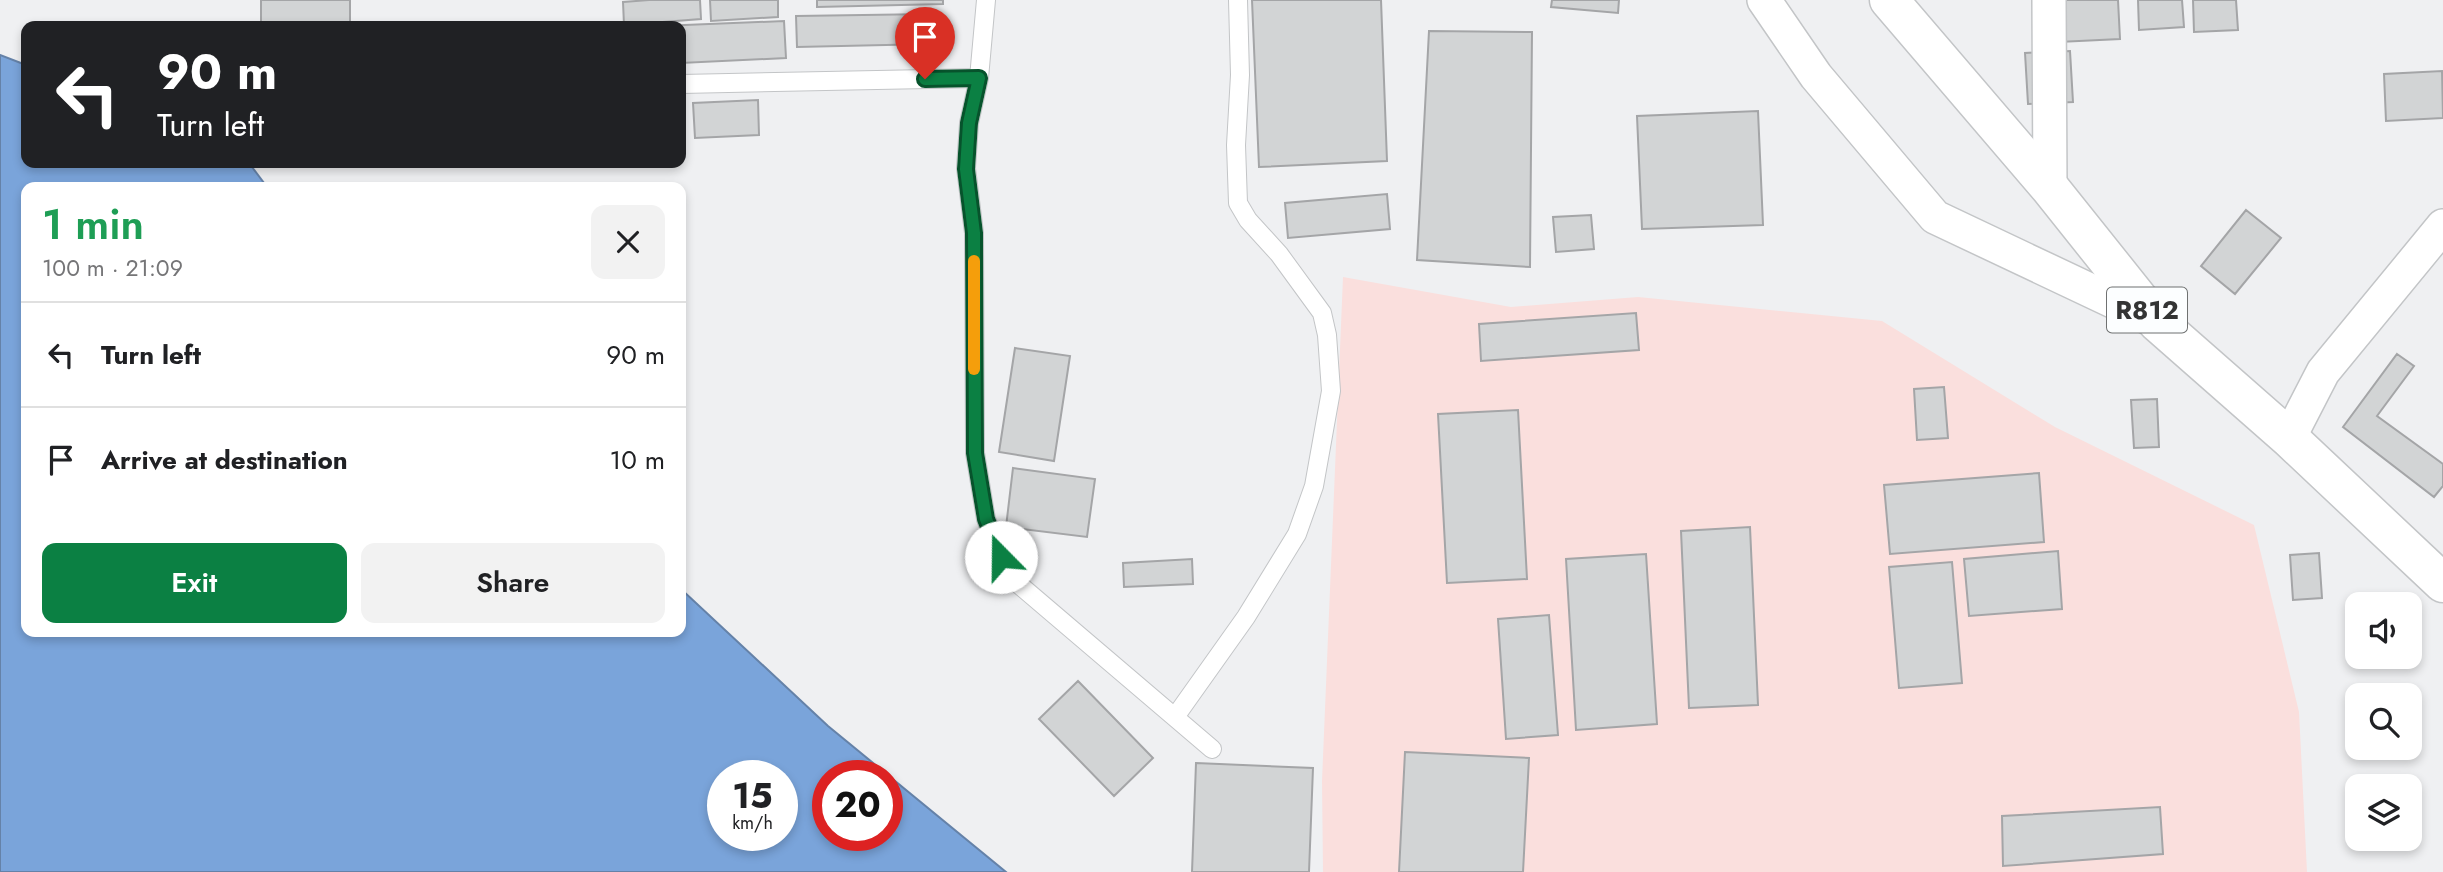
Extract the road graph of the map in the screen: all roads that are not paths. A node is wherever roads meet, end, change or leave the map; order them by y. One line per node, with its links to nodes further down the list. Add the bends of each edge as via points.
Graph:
1 (986, 0): 6 (lane)
2 (1238, 0): 13 (lane, via 1238,204 1322,313 1331,391 1314,486 1297,534 1246,617)
3 (1764, 0): 10 (street, via 1816,76 1935,217)
4 (1889, 0): 8 (main road, R812)
5 (2049, 0): 8 (street)
6 (979, 78): 7 (lane); 13 (lane, via 969,123 966,169 974,233 975,453 986,519 1009,576)
7 (686, 84)
8 (2050, 188): 10 (main road, R812)
9 (2443, 226): 11 (street, via 2323,372)
10 (2157, 322): 11 (main road, R812)
11 (2289, 438): 12 (main road, R812)
12 (2443, 583)
13 (1175, 717): 14 (lane)
14 (1212, 749)

